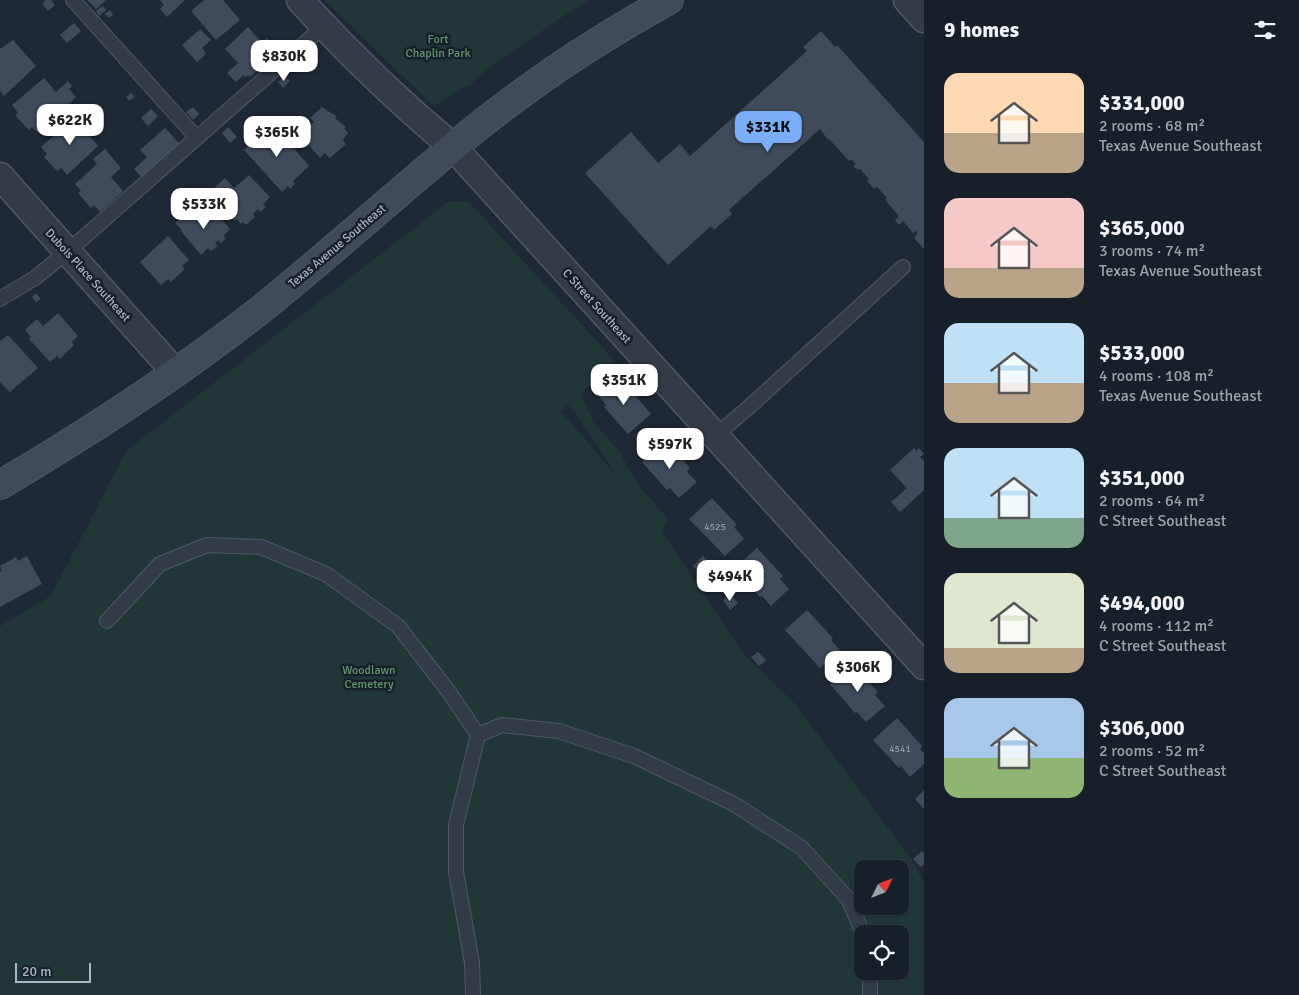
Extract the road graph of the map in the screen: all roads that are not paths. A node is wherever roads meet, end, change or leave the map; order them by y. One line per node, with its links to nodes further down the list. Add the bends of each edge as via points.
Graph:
1 (73, 0): 7 (lane)
2 (300, 0): 6 (street, C Street Southeast)
3 (669, 0): 8 (main road, Texas Avenue Southeast, via 549,74)
4 (907, 0): 5 (street)
5 (924, 19)
6 (324, 26): 7 (lane); 8 (street, C Street Southeast, via 404,105)
7 (197, 138): 10 (lane)
8 (453, 147): 13 (main road, Texas Avenue Southeast, via 259,311); 14 (street, C Street Southeast)
9 (0, 176): 10 (street, Dubois Place Southeast)
10 (67, 252): 12 (lane, via 36,278); 13 (street, Dubois Place Southeast)
11 (903, 267): 14 (lane)
12 (0, 299)
13 (176, 373): 15 (main road, Texas Avenue Southeast)
14 (715, 436): 17 (street, C Street Southeast)
15 (0, 485)
16 (107, 621): 18 (lane, via 160,564 207,545 261,547 326,574 398,626)
17 (924, 666)
18 (478, 735): 19 (lane, via 502,725 559,731 634,756 734,804 802,848 849,900); 21 (lane, via 456,825 456,872 472,964)
19 (859, 925)
20 (870, 980): 22 (lane)
21 (474, 995)
22 (870, 995)

